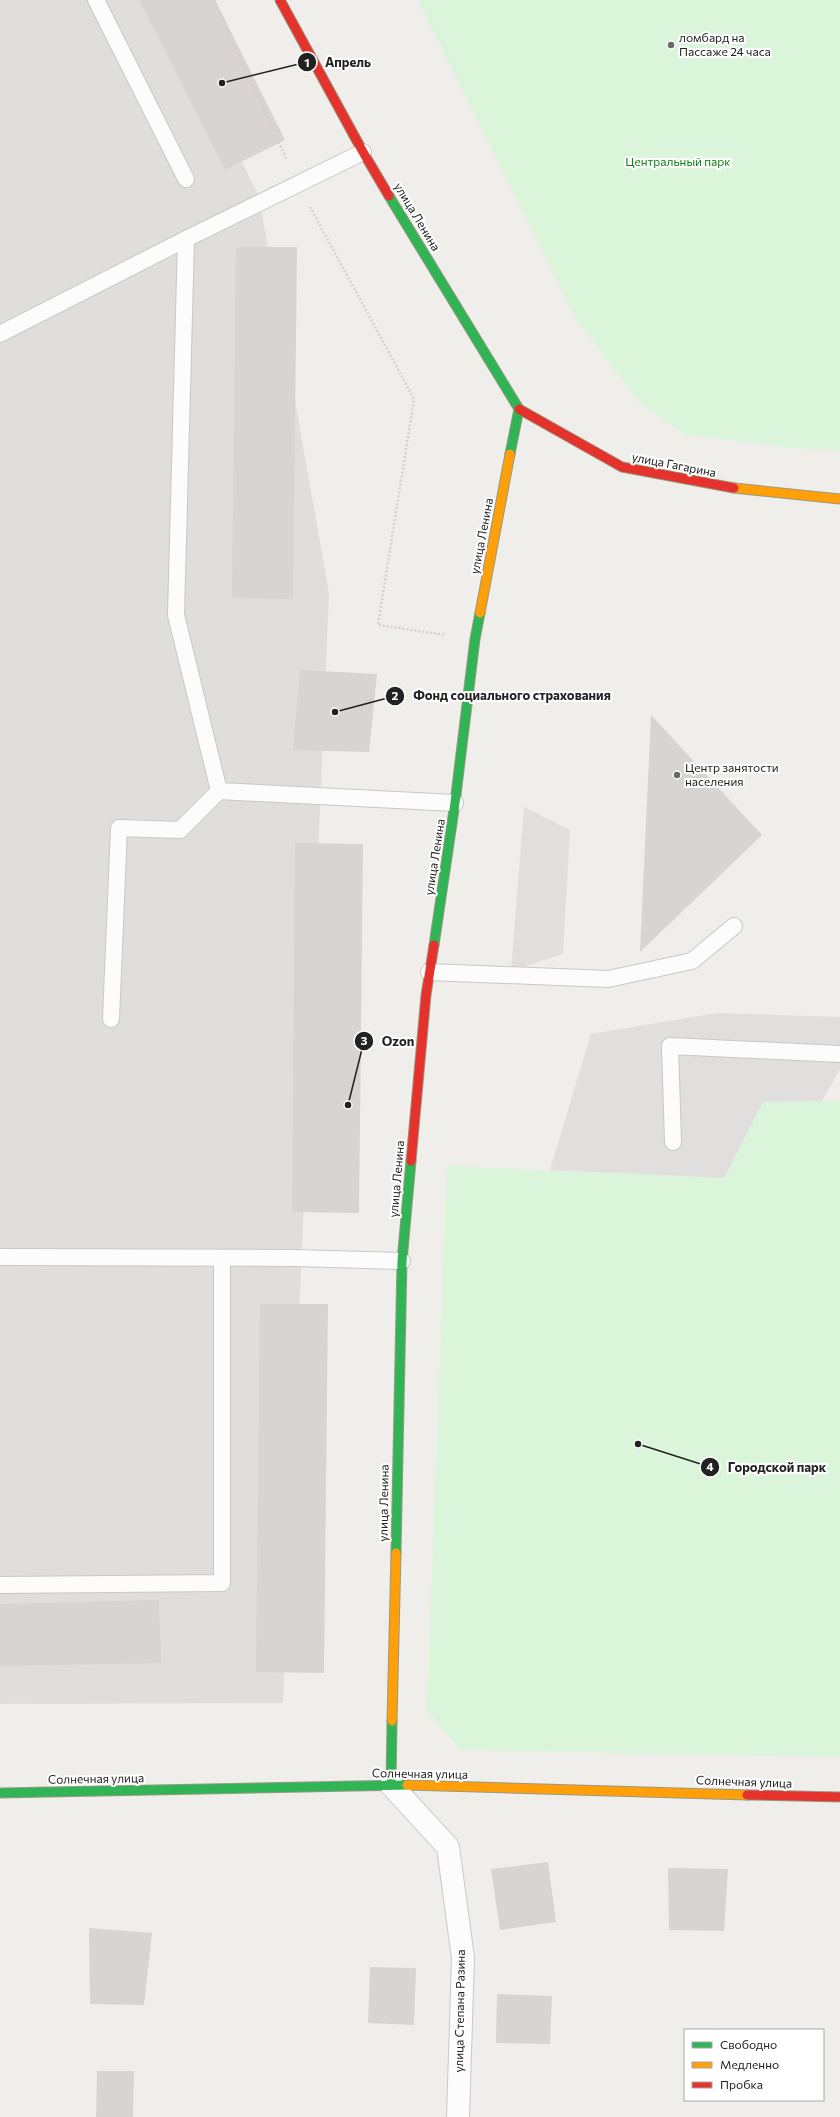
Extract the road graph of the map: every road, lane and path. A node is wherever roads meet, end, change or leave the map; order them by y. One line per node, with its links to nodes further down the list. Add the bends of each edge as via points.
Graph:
1 (96, 0): 5 (lane)
2 (214, 0): 6 (path)
3 (280, 0): 4 (street, улица Ленина)
4 (364, 152): 6 (lane); 9 (street, улица Ленина)
5 (186, 179)
6 (298, 185): 7 (lane); 11 (path, via 414,399 378,625)
7 (186, 239): 8 (lane); 12 (lane, via 176,615)
8 (0, 334)
9 (519, 409): 10 (street, улица Гагарина, via 622,467 739,489); 11 (street, улица Ленина)
10 (840, 499)
11 (475, 639): 13 (street, улица Ленина)
12 (219, 791): 13 (lane); 16 (lane, via 180,830 119,828)
13 (455, 803): 15 (street, улица Ленина)
14 (734, 926): 15 (lane, via 692,961 608,979)
15 (429, 972): 21 (street, улица Ленина)
16 (112, 1019)
17 (840, 1054): 18 (lane, via 670,1046)
18 (673, 1142)
19 (0, 1258): 20 (lane)
20 (222, 1258): 21 (lane); 22 (lane, via 222,1583)
21 (402, 1261): 23 (street, улица Ленина)
22 (0, 1585)
23 (391, 1784): 24 (street, Солнечная улица); 25 (street, Солнечная улица); 26 (street, улица Степана Разина, via 448,1847 463,1958)
24 (0, 1793)
25 (840, 1797)
26 (458, 2117)

